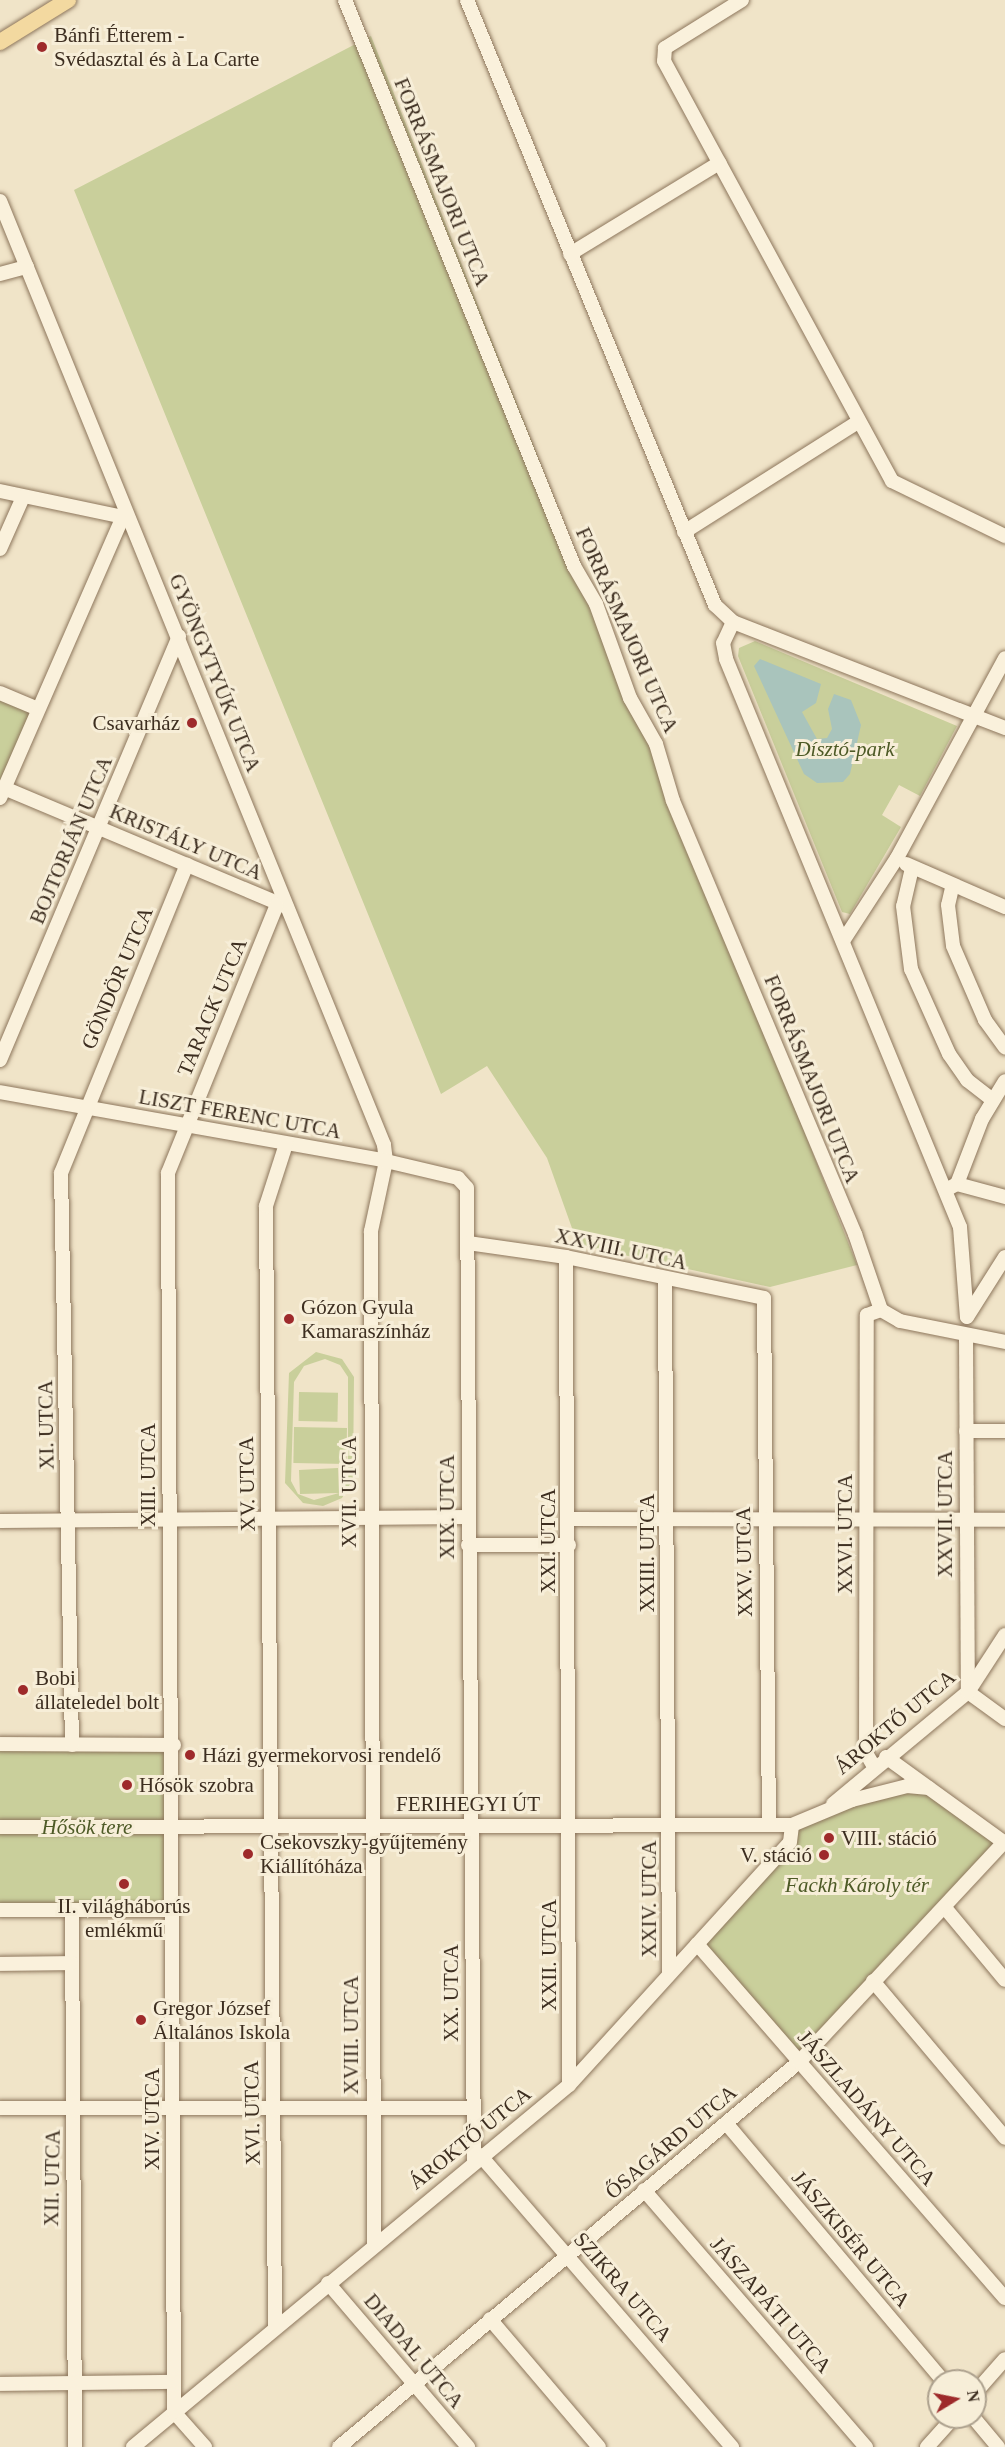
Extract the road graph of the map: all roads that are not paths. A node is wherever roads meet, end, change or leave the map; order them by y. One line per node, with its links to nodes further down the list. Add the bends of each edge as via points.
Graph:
1 (68, 0): 5 (main road)
2 (345, 0): 51 (street, FORRÁSMAJORI UTCA, via 574,566 596,604 630,698 656,744 673,801 855,1234)
3 (467, 0): 8 (street)
4 (742, 0): 6 (street, via 666,48 664,61)
5 (0, 42)
6 (719, 163): 8 (street); 11 (street)
7 (0, 201): 9 (street, GYÖNGYTYÚK UTCA)
8 (570, 255): 15 (street)
9 (27, 267): 10 (street); 14 (street, GYÖNGYTYÚK UTCA)
10 (0, 274)
11 (858, 422): 15 (street); 16 (street, via 903,491)
12 (0, 491): 13 (street)
13 (23, 496): 14 (street); 17 (street)
14 (125, 519): 19 (street, GYÖNGYTYÚK UTCA); 22 (street)
15 (684, 532): 18 (street, via 715,606)
16 (1005, 536)
17 (0, 549)
18 (733, 622): 23 (street); 33 (street, via 723,643 726,659)
19 (179, 636): 26 (street, BOJTORJÁN UTCA); 31 (street, GYÖNGYTYÚK UTCA)
20 (1005, 658): 23 (street)
21 (0, 693): 22 (street)
22 (38, 709): 25 (street)
23 (973, 715): 24 (street); 27 (street)
24 (1005, 728)
25 (2, 793): 26 (street, KRISTÁLY UTCA)
26 (99, 827): 28 (street, KRISTÁLY UTCA); 35 (street, BOJTORJÁN UTCA)
27 (897, 858): 29 (street); 33 (street)
28 (187, 865): 31 (street, KRISTÁLY UTCA); 39 (street, GÖNDÖR UTCA)
29 (912, 868): 30 (street); 38 (street, via 903,906 911,969 949,1054 967,1080)
30 (952, 888): 32 (street); 34 (street, via 948,905 953,946 985,1020)
31 (281, 905): 40 (street, TARACK UTCA); 42 (street, GYÖNGYTYÚK UTCA)
32 (1005, 907)
33 (843, 941): 43 (street)
34 (1005, 1048)
35 (0, 1060)
36 (1005, 1081): 38 (street)
37 (0, 1092): 39 (street, LISZT FERENC UTCA)
38 (991, 1099): 43 (street)
39 (84, 1108): 40 (street, LISZT FERENC UTCA); 64 (street, XI. UTCA, via 61,1173)
40 (185, 1126): 41 (street, LISZT FERENC UTCA); 59 (street, XIII. UTCA, via 168,1173)
41 (286, 1144): 42 (street, LISZT FERENC UTCA); 62 (street, XV. UTCA, via 266,1206)
42 (386, 1161): 44 (street, LISZT FERENC UTCA, via 458,1178); 57 (street, XVII. UTCA, via 371,1231)
43 (951, 1187): 45 (street); 48 (street, via 960,1227 967,1317)
44 (467, 1188): 46 (street, XIX. UTCA)
45 (1005, 1197)
46 (468, 1244): 47 (street, XXVIII. UTCA); 58 (street, XIX. UTCA)
47 (566, 1257): 49 (street, XXVIII. UTCA); 63 (street, XXI. UTCA)
48 (1005, 1257)
49 (665, 1282): 50 (street, XXVIII. UTCA); 60 (street, XXIII. UTCA)
50 (764, 1298): 56 (street, XXV. UTCA)
51 (880, 1310): 52 (street, via 900,1321); 61 (street, XXVI. UTCA, via 867,1315)
52 (966, 1336): 53 (street); 54 (street, XXVII. UTCA)
53 (1005, 1342)
54 (966, 1431): 55 (street); 65 (street, XXVII. UTCA)
55 (1005, 1431)
56 (764, 1516): 60 (street); 61 (street); 84 (street, XXV. UTCA)
57 (369, 1517): 58 (street); 62 (street); 80 (street, XVII. UTCA)
58 (468, 1517): 68 (street, XIX. UTCA)
59 (169, 1518): 62 (street); 64 (street); 75 (street, XIII. UTCA)
60 (668, 1518): 63 (street); 83 (street, XXIII. UTCA)
61 (866, 1518): 65 (street); 77 (street, XXVI. UTCA, via 866,1753)
62 (269, 1519): 86 (street, XV. UTCA)
63 (568, 1519): 69 (street, XXI. UTCA)
64 (69, 1520): 67 (street); 74 (street, XI. UTCA)
65 (966, 1520): 66 (street); 71 (street, XXVII. UTCA)
66 (1005, 1520)
67 (0, 1521)
68 (468, 1545): 69 (street); 81 (street, XIX. UTCA)
69 (568, 1545): 82 (street, XXI. UTCA)
70 (1005, 1635): 71 (street, ÁROKTŐ UTCA)
71 (968, 1692): 72 (street); 76 (street, ÁROKTŐ UTCA)
72 (1005, 1719)
73 (0, 1744): 74 (street)
74 (72, 1745): 75 (street)
75 (174, 1745): 88 (street, XIII. UTCA)
76 (886, 1757): 77 (street, ÁROKTŐ UTCA); 78 (street)
77 (873, 1765): 79 (street, ÁROKTŐ UTCA)
78 (929, 1788): 79 (street, FERIHEGYI ÚT, via 907,1786); 89 (street)
79 (828, 1809): 85 (street, FERIHEGYI ÚT)
80 (372, 1825): 81 (street, FERIHEGYI ÚT); 86 (street, FERIHEGYI ÚT); 106 (street, XVIII. UTCA)
81 (472, 1825): 82 (street, FERIHEGYI ÚT); 107 (street, XX. UTCA)
82 (571, 1825): 83 (street, FERIHEGYI ÚT); 101 (street, XXII. UTCA)
83 (670, 1825): 84 (street, FERIHEGYI ÚT); 97 (street, XXIV. UTCA)
84 (769, 1825): 85 (street, FERIHEGYI ÚT)
85 (792, 1825): 94 (street, ÁROKTŐ UTCA, via 790,1842)
86 (271, 1826): 88 (street, FERIHEGYI ÚT); 105 (street, XVI. UTCA)
87 (0, 1827): 88 (street, FERIHEGYI ÚT)
88 (172, 1827): 93 (street, XIV. UTCA)
89 (1004, 1842): 90 (street, ŐSAGÁRD UTCA)
90 (946, 1909): 98 (street); 99 (street, ŐSAGÁRD UTCA)
91 (0, 1910): 92 (street)
92 (72, 1910): 93 (street); 95 (street, XII. UTCA)
93 (173, 1910): 102 (street, XIV. UTCA)
94 (697, 1944): 97 (street, ÁROKTŐ UTCA); 100 (street, JÁSZLADÁNY UTCA)
95 (71, 1963): 96 (street); 104 (street, XII. UTCA)
96 (0, 1964)
97 (669, 1974): 101 (street, ÁROKTŐ UTCA)
98 (1005, 1980)
99 (873, 1981): 100 (street, ŐSAGÁRD UTCA); 109 (street)
100 (799, 2062): 108 (street, ŐSAGÁRD UTCA); 115 (street, JÁSZLADÁNY UTCA)
101 (569, 2085): 110 (street, ÁROKTŐ UTCA)
102 (173, 2107): 104 (street); 105 (street); 121 (street, XIV. UTCA)
103 (0, 2108): 104 (street)
104 (73, 2108): 124 (street, XII. UTCA)
105 (273, 2108): 106 (street); 117 (street, XVI. UTCA)
106 (373, 2108): 107 (street); 112 (street, XVIII. UTCA)
107 (472, 2108): 110 (street, XX. UTCA)
108 (726, 2123): 111 (street, ŐSAGÁRD UTCA); 119 (street, JÁSZKISÉR UTCA)
109 (1005, 2138)
110 (477, 2157): 112 (street, ÁROKTŐ UTCA); 113 (street, SZIKRA UTCA)
111 (644, 2190): 113 (street, ŐSAGÁRD UTCA); 135 (street, JÁSZAPÁTI UTCA)
112 (374, 2245): 114 (street, ÁROKTŐ UTCA)
113 (569, 2256): 116 (street, ŐSAGÁRD UTCA); 134 (street, SZIKRA UTCA)
114 (328, 2283): 117 (street, ÁROKTŐ UTCA); 122 (street, DIADAL UTCA)
115 (1005, 2298)
116 (490, 2319): 122 (street, ŐSAGÁRD UTCA); 133 (street)
117 (275, 2327): 125 (street, ÁROKTŐ UTCA)
118 (1005, 2359): 120 (street)
119 (933, 2369)
120 (987, 2379)
121 (174, 2382): 124 (street); 125 (street, XIV. UTCA)
122 (414, 2383): 131 (street, ŐSAGÁRD UTCA); 132 (street, DIADAL UTCA)
123 (0, 2384): 124 (street)
124 (75, 2384): 128 (street, XII. UTCA)
125 (174, 2412): 129 (street, ÁROKTŐ UTCA); 130 (street)
126 (943, 2429): 136 (street)
127 (983, 2429): 137 (street)
128 (75, 2447)
129 (133, 2447)
130 (205, 2447)
131 (339, 2447)
132 (468, 2447)
133 (599, 2447)
134 (732, 2447)
135 (866, 2447)
136 (927, 2447)
137 (999, 2447)

